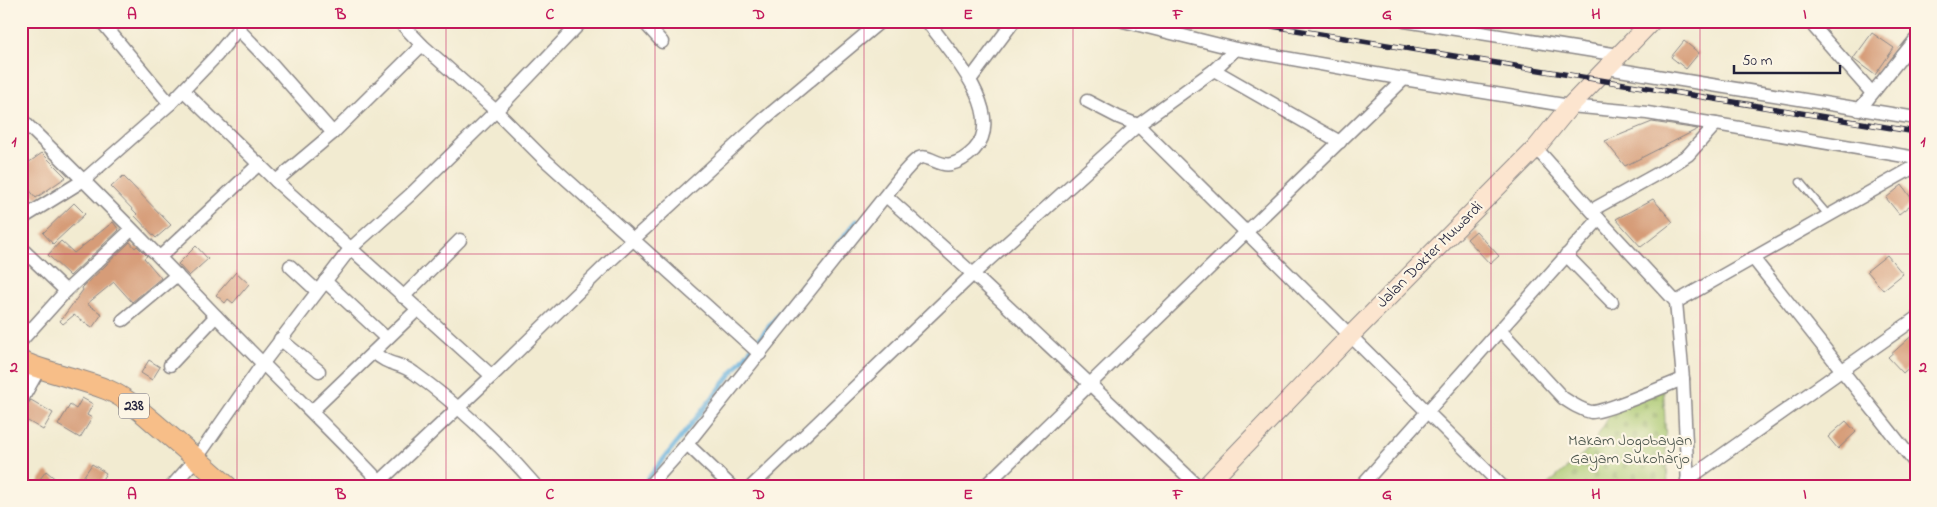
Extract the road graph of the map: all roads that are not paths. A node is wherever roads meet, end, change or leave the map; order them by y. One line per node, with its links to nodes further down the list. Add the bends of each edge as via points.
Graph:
1 (101, 21): 25 (street)
2 (399, 21): 15 (street)
3 (582, 21): 28 (street)
4 (643, 21): 14 (street)
5 (881, 21): 49 (street, via 764,118)
6 (928, 21): 21 (street)
7 (1014, 21): 21 (street)
8 (1123, 21): 16 (street)
9 (1406, 21): 17 (street)
10 (1652, 21): 17 (main road, Jalan Dokter Muwardi)
11 (240, 25): 22 (street); 33 (street)
12 (1814, 26): 23 (street)
13 (1916, 39): 23 (street)
14 (662, 42)
15 (422, 45): 28 (street); 33 (street)
16 (1236, 49): 19 (street); 20 (street)
17 (1619, 55): 18 (main road, Jalan Dokter Muwardi)
18 (1606, 68): 26 (main road, Jalan Dokter Muwardi); 27 (street)
19 (1214, 70): 32 (street); 34 (street)
20 (1404, 79): 26 (street); 34 (street)
21 (970, 80): 42 (street, via 981,103 985,127 978,145 953,164 918,158)
22 (184, 91): 25 (street); 37 (street)
23 (1872, 93): 27 (street)
24 (1087, 101): 32 (street)
25 (170, 104): 39 (street)
26 (1570, 106): 31 (street); 35 (main road, Jalan Dokter Muwardi)
27 (1859, 110): 30 (street)
28 (496, 111): 49 (street); 51 (street)
29 (21, 118): 39 (street)
30 (1916, 118)
31 (1716, 124): 36 (street); 43 (street, via 1688,155)
32 (1138, 125): 47 (street); 57 (street)
33 (333, 133): 40 (street)
34 (1340, 142): 47 (street)
35 (1536, 148): 43 (street); 68 (main road, Jalan Dokter Muwardi)
36 (1916, 158)
37 (259, 164): 40 (street); 53 (street)
38 (1916, 166): 44 (street)
39 (84, 180): 45 (street); 46 (street)
40 (276, 180): 51 (street)
41 (1800, 182): 44 (lane)
42 (886, 196): 57 (street); 72 (street)
43 (1595, 215): 52 (street); 62 (street)
44 (1828, 215): 54 (street)
45 (21, 219)
46 (131, 230): 53 (street); 59 (street)
47 (1247, 232): 68 (street); 81 (street)
48 (460, 240): 60 (street)
49 (634, 241): 72 (street); 79 (street)
50 (21, 248): 59 (street)
51 (350, 249): 58 (street); 60 (street)
52 (1566, 255): 61 (street); 67 (street)
53 (160, 257): 56 (street)
54 (1753, 258): 62 (street); 78 (street)
55 (290, 266): 58 (street)
56 (177, 274): 64 (street); 66 (street)
57 (973, 274): 81 (street); 97 (street)
58 (321, 286): 69 (street); 70 (street)
59 (66, 291): 71 (street)
60 (403, 297): 63 (street)
61 (1612, 302)
62 (1676, 302): 80 (street)
63 (417, 310): 69 (street); 79 (street)
64 (216, 316): 74 (street); 76 (street)
65 (1916, 318): 78 (street)
66 (123, 320)
67 (1500, 330): 80 (street, via 1563,398 1592,412); 85 (street)
68 (1351, 335): 85 (street); 100 (main road, Jalan Dokter Muwardi)
69 (386, 338): 73 (street)
70 (280, 339): 74 (street); 77 (street)
71 (21, 341)
72 (756, 349): 86 (street)
73 (374, 352): 83 (street, via 385,362 412,371); 84 (street)
74 (262, 363): 84 (street); 88 (street)
75 (30, 365): 82 (street); 88 (main road, 238, via 109,390 142,412)
76 (170, 365)
77 (319, 371)
78 (1841, 371): 87 (street); 90 (street)
79 (492, 376): 83 (street)
80 (1683, 379): 90 (street)
81 (1090, 384): 98 (street); 99 (street)
82 (21, 401)
83 (457, 409): 91 (street); 94 (street)
84 (312, 411): 91 (street)
85 (1428, 411): 101 (street); 102 (street)
86 (687, 444): 95 (street); 96 (street)
87 (1911, 448): 89 (street)
88 (196, 459): 92 (street); 93 (main road, 238)
89 (1916, 464)
90 (1688, 483)
91 (377, 484)
92 (172, 486)
93 (227, 486)
94 (536, 486)
95 (649, 486)
96 (731, 486)
97 (752, 486)
98 (986, 486)
99 (1198, 486)
100 (1206, 486)
101 (1361, 486)
102 (1502, 486)

